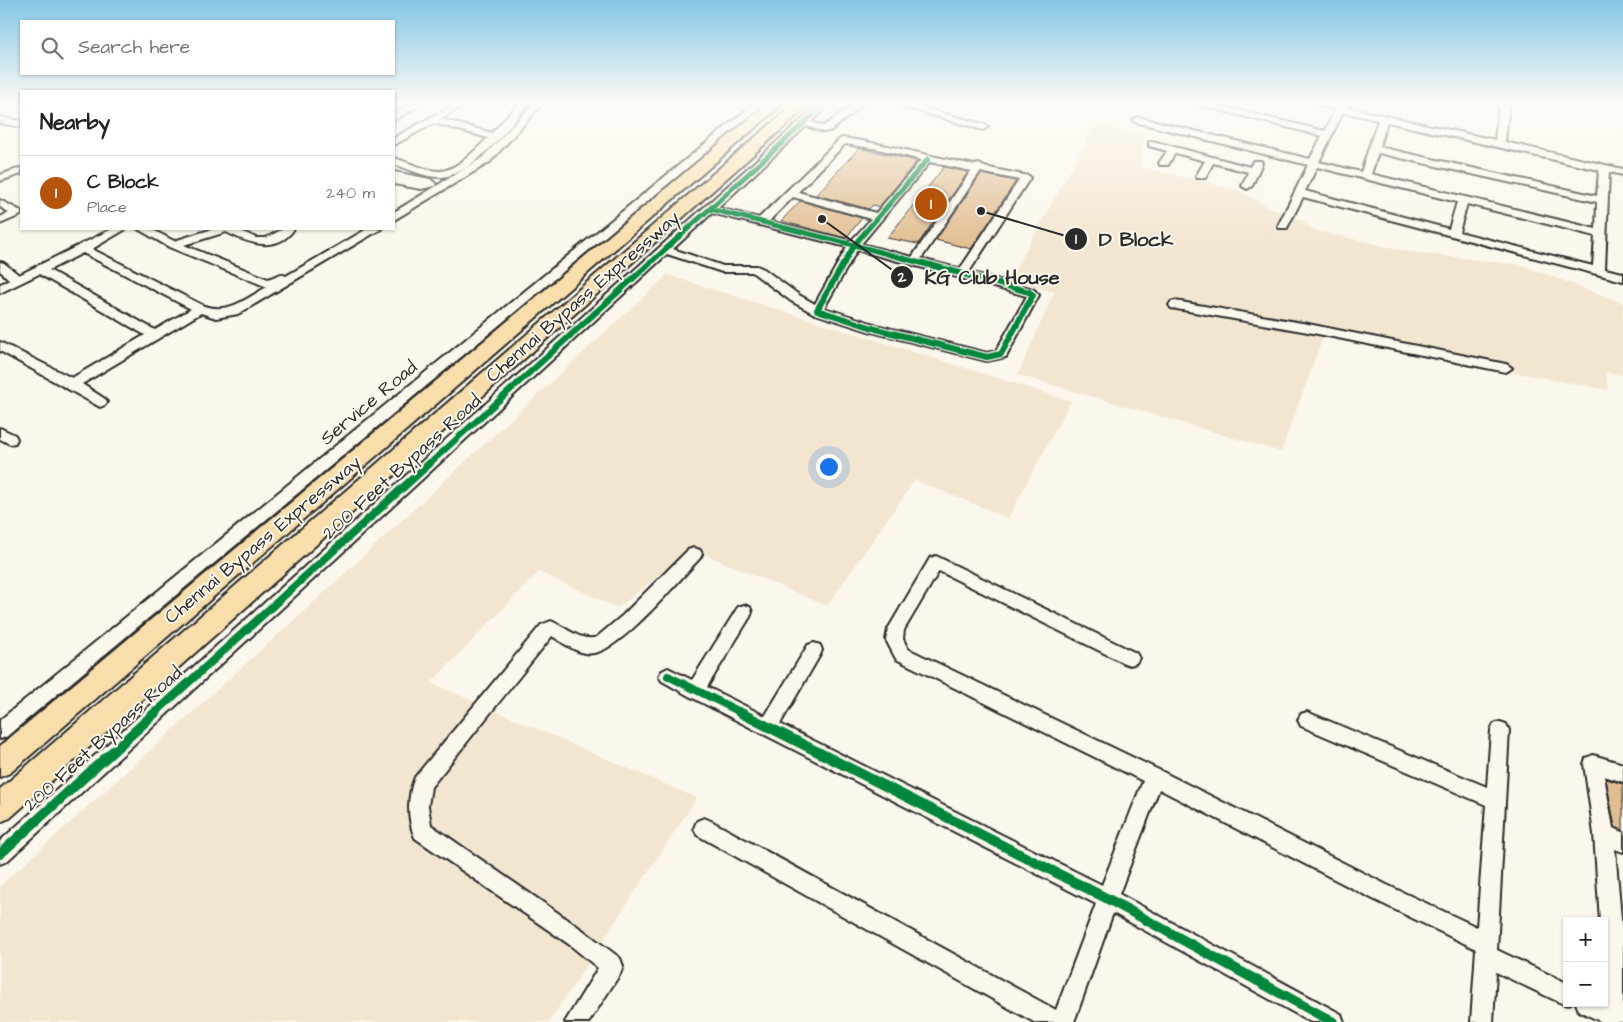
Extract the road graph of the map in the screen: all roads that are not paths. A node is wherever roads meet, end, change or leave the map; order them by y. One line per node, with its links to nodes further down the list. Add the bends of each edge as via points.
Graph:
1 (477, 151): 18 (street, via 442,174)
2 (495, 151): 34 (street, via 486,160)
3 (703, 151): 85 (street, Service Road)
4 (721, 151): 86 (highway, Chennai Bypass Expressway)
5 (761, 151): 90 (highway, Chennai Bypass Expressway)
6 (768, 151): 40 (street, 200 Feet Bypass Road)
7 (834, 151): 36 (street)
8 (896, 151): 16 (street)
9 (1172, 151): 19 (street)
10 (1179, 151): 17 (street)
11 (1264, 151): 20 (street); 24 (street)
12 (1318, 151): 20 (street)
13 (1373, 151): 29 (street)
14 (1382, 151): 38 (street)
15 (1529, 151): 23 (street)
16 (928, 159): 22 (street); 43 (street)
17 (1210, 159): 24 (street); 28 (street)
18 (395, 161)
19 (1164, 163)
20 (1312, 163): 29 (street); 35 (street)
21 (0, 166): 30 (street, via 5,170)
22 (979, 167): 60 (street); 64 (street, via 1025,178)
23 (1604, 168): 26 (street); 38 (street)
24 (1254, 170): 33 (street)
25 (20, 171): 30 (street)
26 (1623, 172)
27 (395, 176): 32 (street)
28 (1201, 176)
29 (1365, 176): 37 (street)
30 (0, 177)
31 (395, 181): 32 (street, via 422,186)
32 (430, 184): 34 (street)
33 (1247, 186)
34 (444, 187): 42 (street)
35 (1298, 192): 46 (street); 54 (street)
36 (791, 193): 43 (street); 45 (street)
37 (1463, 200): 54 (street); 55 (street)
38 (1602, 200): 55 (street)
39 (0, 203): 41 (street)
40 (710, 209): 45 (street); 59 (street, 200 Feet Bypass Road)
41 (19, 212): 44 (street)
42 (395, 216)
43 (877, 217): 57 (street)
44 (0, 221)
45 (761, 222): 57 (street)
46 (1283, 226)
47 (118, 230): 58 (street)
48 (145, 230): 56 (street)
49 (220, 230): 56 (street)
50 (231, 230): 51 (street, via 263,243)
51 (288, 230)
52 (353, 230): 56 (street, via 270,284)
53 (373, 230): 69 (street, via 234,311 216,314)
54 (1453, 234): 63 (street)
55 (1601, 234): 63 (street)
56 (173, 245)
57 (854, 245): 60 (street); 70 (street)
58 (83, 249): 62 (street); 69 (street)
59 (665, 250): 70 (street, via 722,269 753,268); 94 (street, 200 Feet Bypass Road)
60 (915, 260): 64 (street)
61 (0, 265): 66 (street)
62 (40, 270): 66 (street); 71 (street)
63 (1599, 271): 65 (street)
64 (963, 273): 70 (street, via 1033,295 998,356 987,358)
65 (1623, 277)
66 (18, 281): 67 (street)
67 (0, 289)
68 (1175, 305): 73 (street)
69 (200, 309): 71 (street)
70 (817, 310)
71 (154, 335): 74 (street)
72 (0, 346): 74 (street)
73 (1506, 368)
74 (72, 384): 75 (street)
75 (100, 402)
76 (694, 554): 101 (street, via 601,644 590,646 552,628 547,630 422,783 418,806 422,831 577,938 612,966)
77 (744, 612): 81 (street)
78 (814, 650): 83 (street)
79 (1130, 658): 88 (street, via 936,562 896,629 894,640 902,654)
80 (668, 676): 81 (street)
81 (695, 690): 83 (street)
82 (1307, 720): 89 (street)
83 (768, 727): 95 (street)
84 (1500, 730): 89 (street)
85 (0, 731)
86 (0, 764)
87 (1623, 773): 92 (street, via 1593,764)
88 (1154, 777): 95 (street); 97 (street)
89 (1496, 800): 97 (street)
90 (0, 808)
91 (704, 828): 102 (street)
92 (1604, 834): 93 (street); 96 (street)
93 (1623, 842)
94 (0, 854)
95 (1108, 899): 103 (street); 104 (street)
96 (1617, 922): 100 (street)
97 (1486, 950): 98 (street); 105 (street)
98 (1563, 992)
99 (1605, 1007): 100 (street)
100 (1619, 1010)
101 (576, 1022)
102 (1056, 1022)
103 (1063, 1022)
104 (1333, 1022)
105 (1482, 1022)

